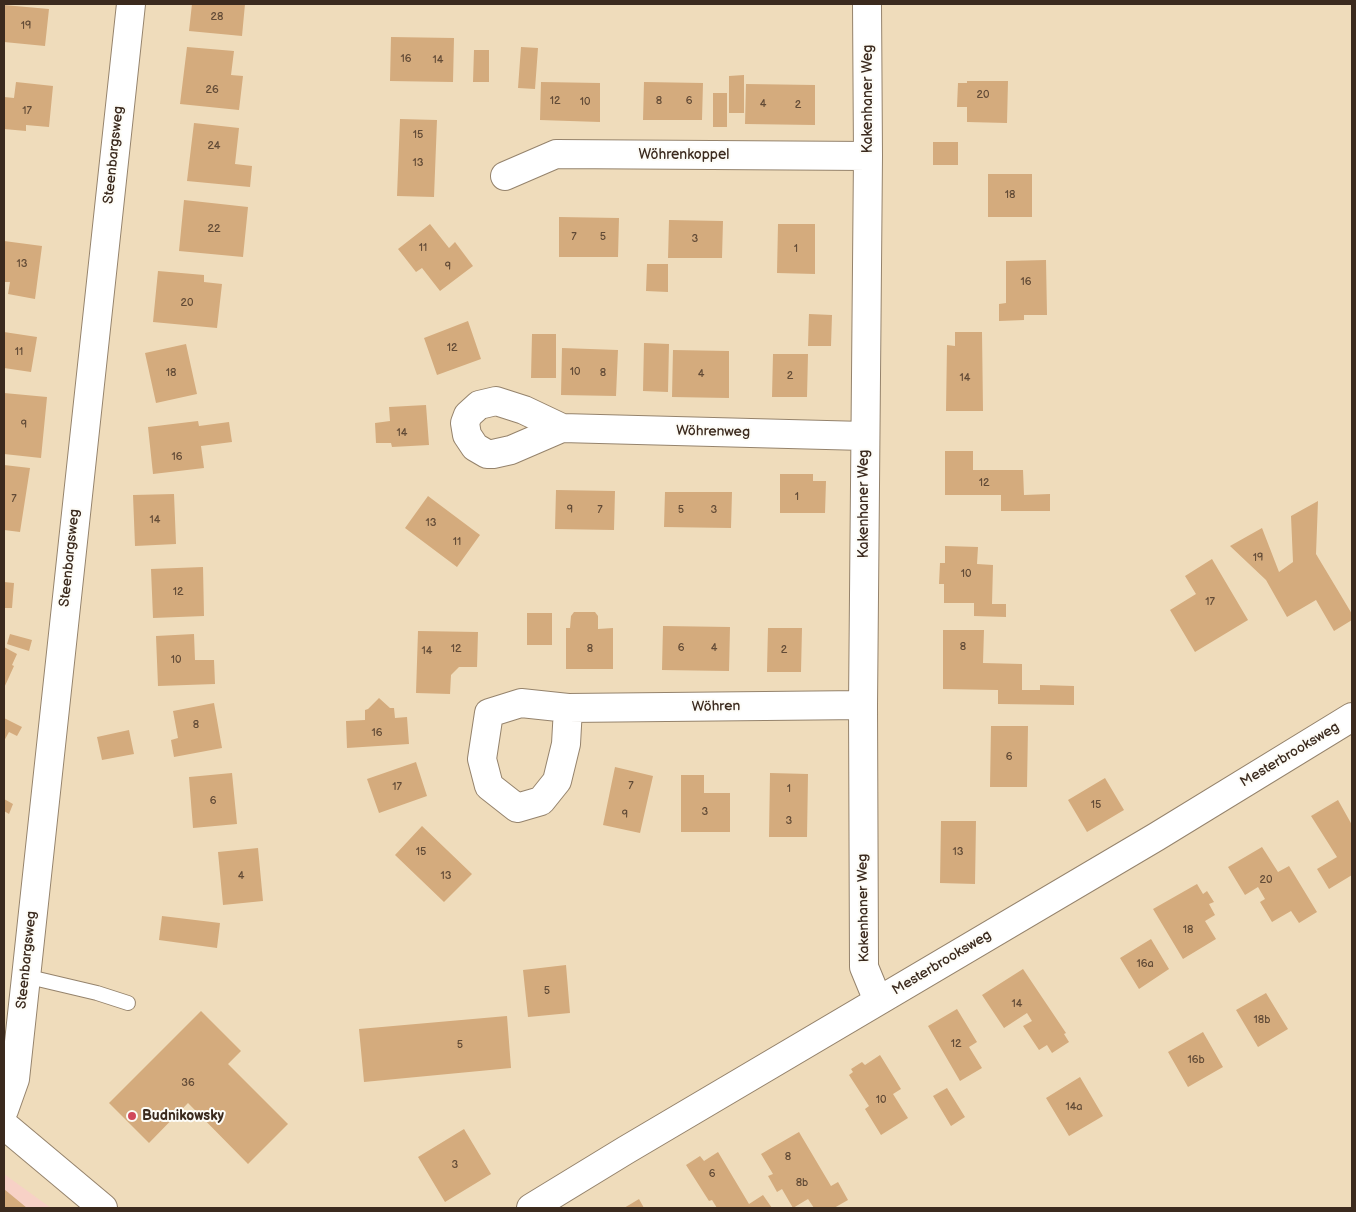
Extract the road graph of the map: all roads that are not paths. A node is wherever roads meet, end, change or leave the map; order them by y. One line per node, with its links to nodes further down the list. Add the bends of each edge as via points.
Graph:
1 (131, 4): 10 (street, Steenbargsweg)
2 (867, 4): 3 (street, Kakenhaner Weg)
3 (868, 156): 4 (street, Wöhrenkoppel, via 556,154); 6 (street, Kakenhaner Weg)
4 (505, 176)
5 (562, 428): 6 (street, Wöhrenweg)
6 (864, 436): 7 (street, Kakenhaner Weg)
7 (863, 705): 8 (street, Wöhren); 11 (street, Kakenhaner Weg, via 864,967)
8 (568, 708)
9 (1352, 717): 11 (street, Mesterbrooksweg)
10 (24, 976): 12 (lane, via 97,992); 13 (street, Steenbargsweg, via 15,1079)
11 (878, 1001): 16 (street, Mesterbrooksweg)
12 (128, 1003)
13 (4, 1110)
14 (4, 1125): 15 (street)
15 (99, 1207)
16 (531, 1208)

